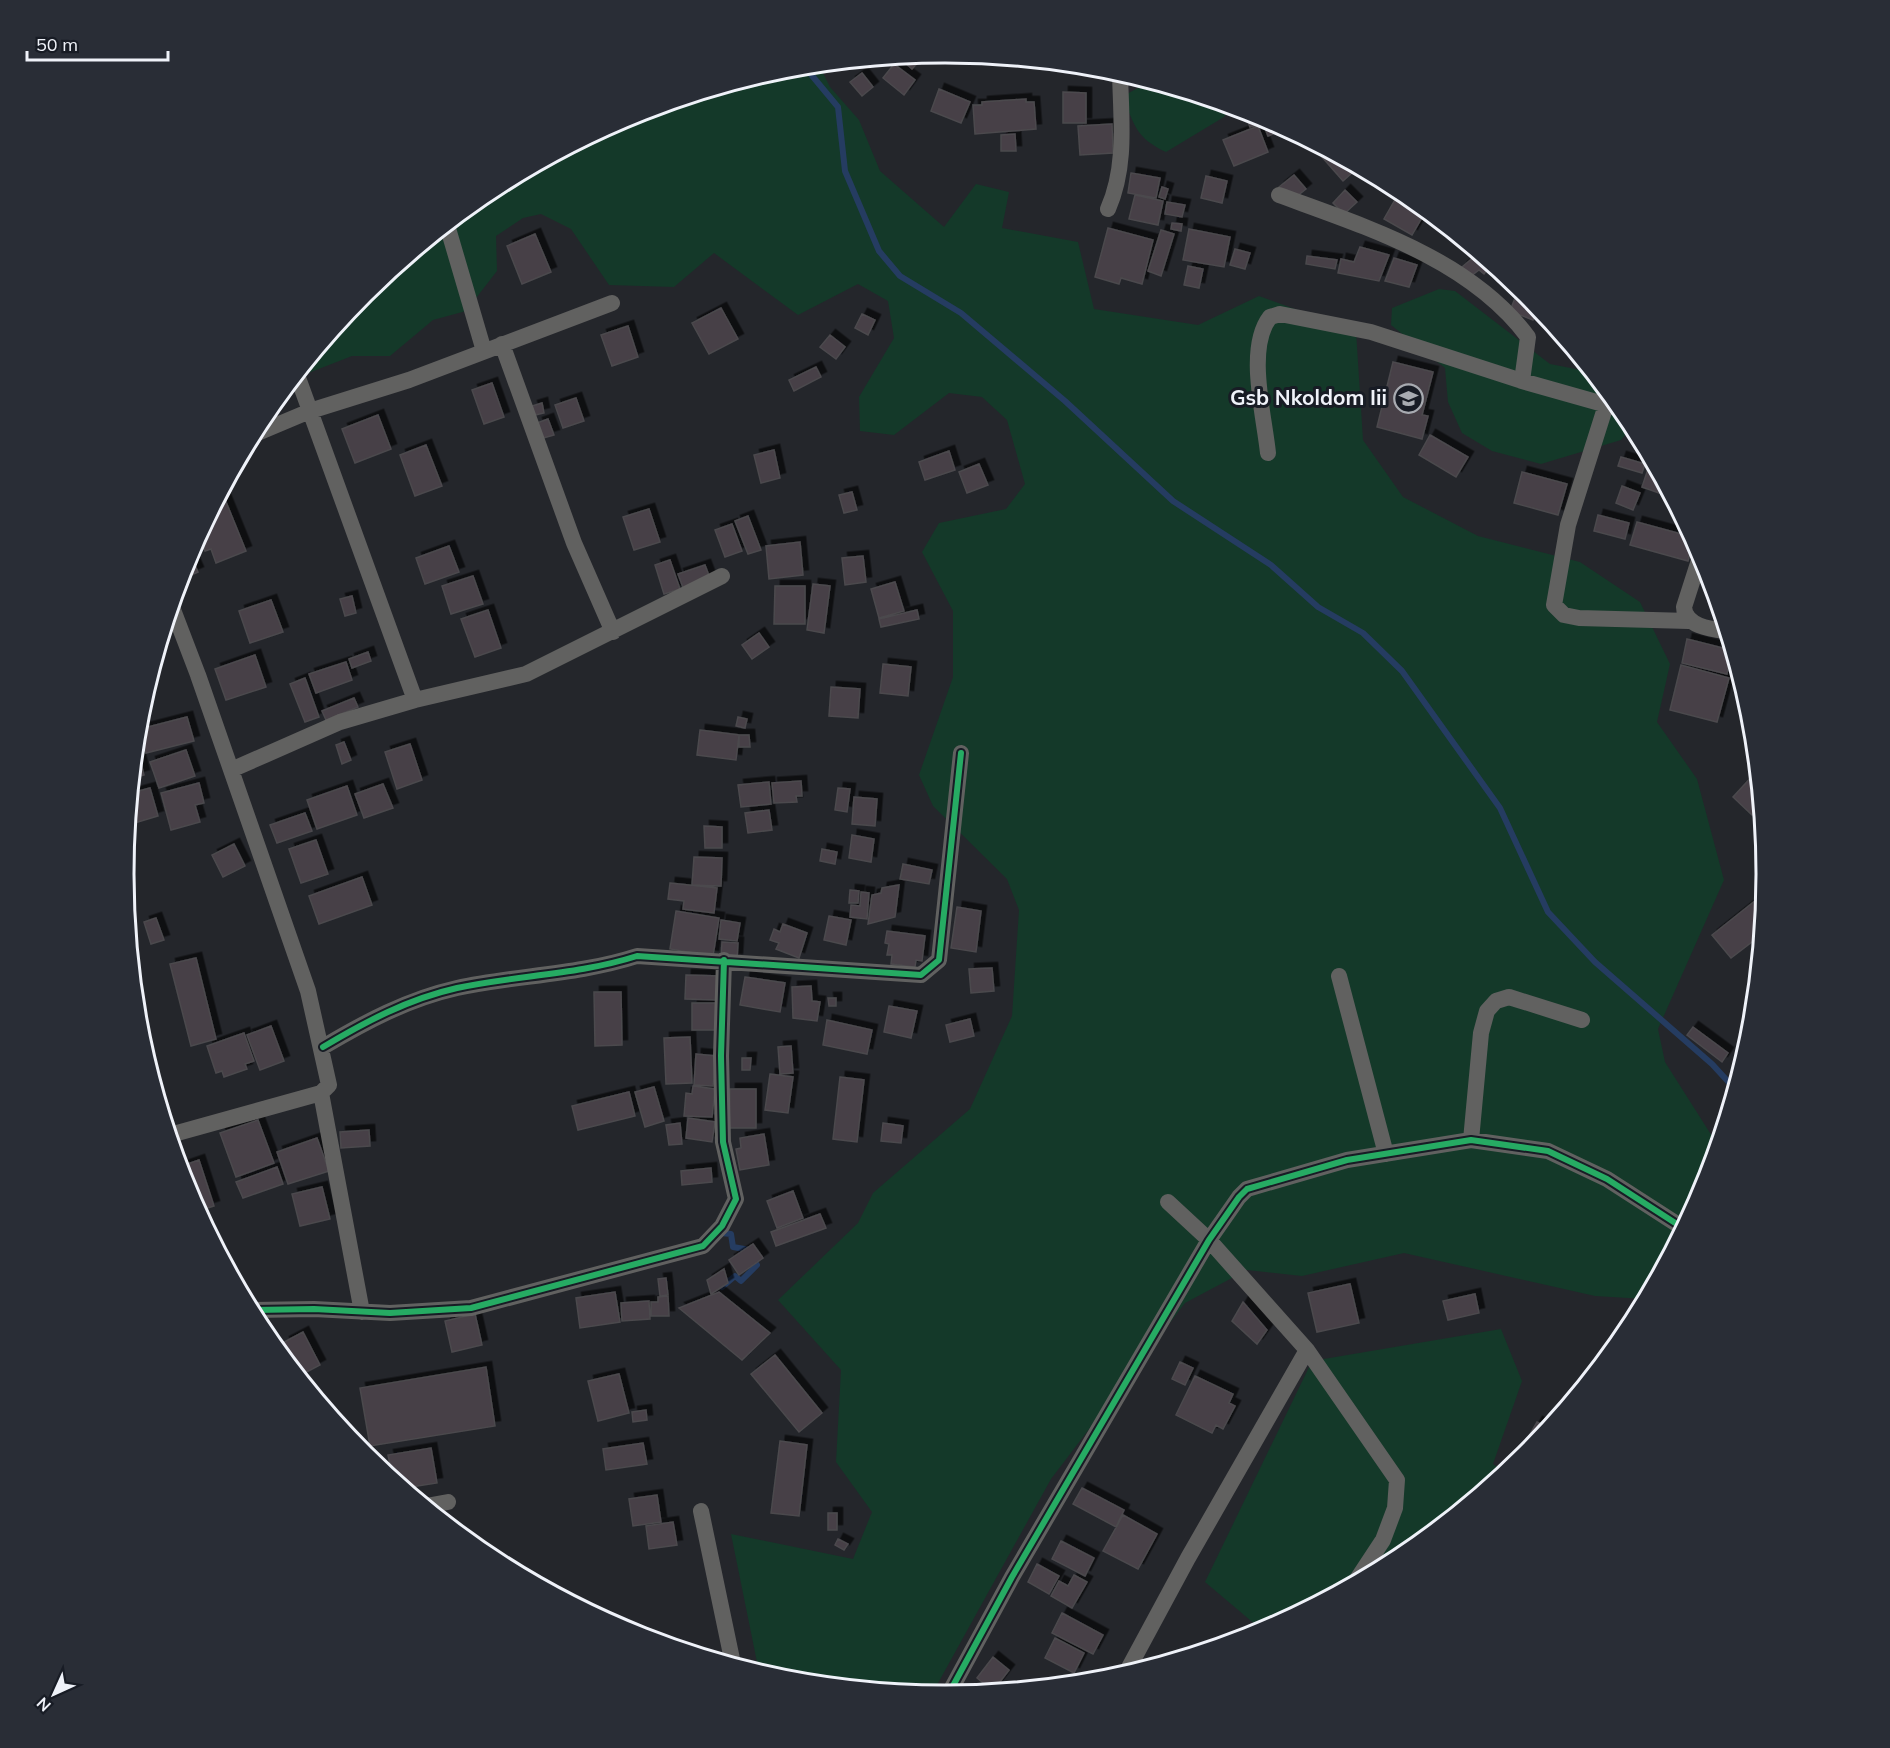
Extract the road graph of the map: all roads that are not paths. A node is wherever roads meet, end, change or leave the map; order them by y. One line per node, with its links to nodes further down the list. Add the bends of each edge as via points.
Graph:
1 (1120, 83): 3 (street, via 1122,151 1118,186)
2 (1279, 195): 8 (street, via 1413,249 1469,283 1514,319 1528,337)
3 (1108, 209)
4 (449, 232): 7 (street)
5 (612, 303): 6 (street)
6 (502, 344): 7 (street); 20 (street, via 574,543)
7 (484, 351): 11 (street)
8 (1522, 381): 10 (street); 14 (street, via 1371,332 1280,314 1270,316 1262,327 1257,350)
9 (300, 383): 11 (street)
10 (1606, 405)
11 (310, 411): 13 (street); 21 (street)
12 (1611, 412): 18 (street, via 1568,525 1554,605 1564,615 1579,618)
13 (267, 429)
14 (1268, 453)
15 (1696, 569): 18 (street, via 1684,607)
16 (722, 576): 20 (street)
17 (176, 617): 23 (street)
18 (1689, 621): 19 (street)
19 (1718, 629)
20 (613, 632): 21 (street, via 526,674)
21 (415, 700): 23 (street, via 340,722)
22 (961, 753): 24 (street, via 939,960 932,968 921,975)
23 (231, 770): 27 (street, via 308,991)
24 (723, 960): 27 (street, via 637,956 597,968 457,988 392,1009); 36 (street, via 723,1142 736,1199 722,1226 703,1246 471,1308)
25 (1339, 976): 31 (street)
26 (1582, 1020): 30 (street, via 1509,997 1496,1001 1487,1011 1481,1033)
27 (323, 1047): 28 (street, via 329,1085)
28 (321, 1093): 29 (street); 36 (street)
29 (176, 1133)
30 (1471, 1140): 31 (street); 33 (street, via 1548,1151 1607,1179)
31 (1386, 1154): 34 (street, via 1347,1160 1247,1189)
32 (1168, 1202): 34 (street)
33 (1676, 1224)
34 (1209, 1240): 37 (street); 44 (street)
35 (262, 1310): 36 (street)
36 (362, 1312)
37 (1307, 1350): 41 (street, via 1396,1480 1395,1508 1383,1540); 43 (street)
38 (448, 1502): 39 (street)
39 (435, 1504)
40 (701, 1511): 42 (street)
41 (1366, 1567)
42 (731, 1656)
43 (1132, 1662)
44 (954, 1685)

